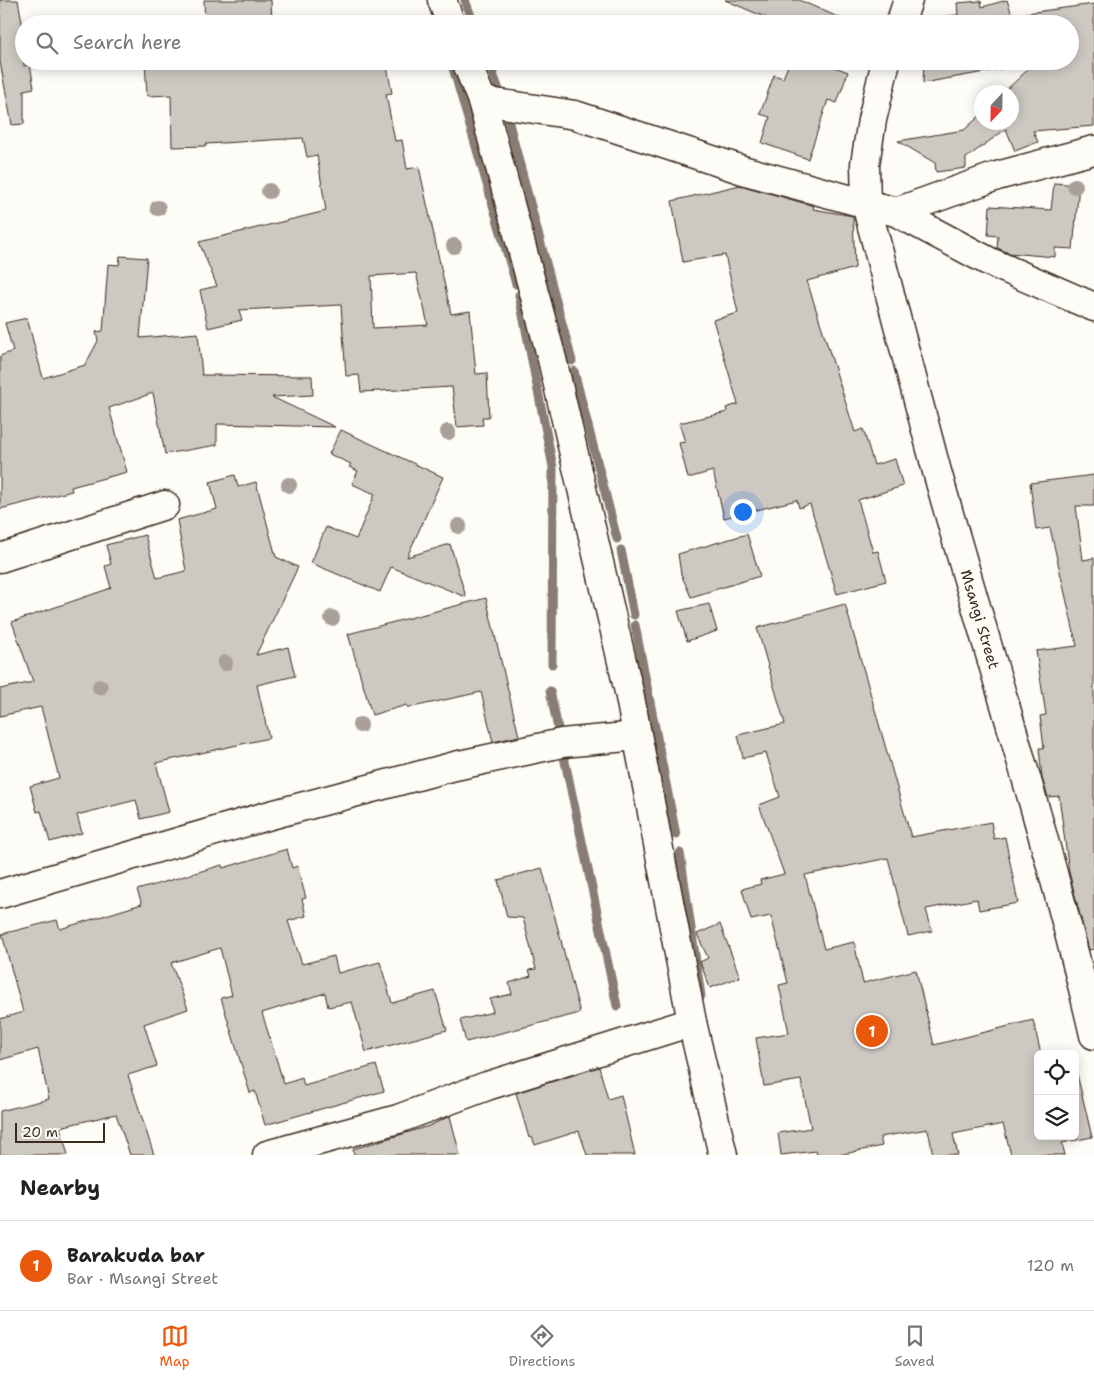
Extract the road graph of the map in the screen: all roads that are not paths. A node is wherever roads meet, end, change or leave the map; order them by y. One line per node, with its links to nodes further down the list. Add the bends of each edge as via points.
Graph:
1 (442, 0): 3 (street)
2 (908, 0): 4 (street)
3 (448, 15)
4 (903, 15)
5 (470, 70): 7 (street)
6 (884, 70): 9 (street, Msangi Street, via 865,164)
7 (482, 101): 9 (street, via 575,115 746,171); 14 (street, via 552,359)
8 (1094, 150): 10 (street, via 997,176)
9 (866, 204): 10 (street); 17 (street, Msangi Street, via 936,467 1079,969)
10 (896, 212): 11 (street, via 990,262)
11 (1094, 307)
12 (165, 505): 13 (street)
13 (0, 558)
14 (637, 736): 15 (street, via 562,743 455,766 267,816); 16 (street)
15 (0, 894)
16 (692, 1022): 18 (street, via 486,1086 398,1119); 19 (street)
17 (1094, 1035)
18 (267, 1155)
19 (723, 1155)

